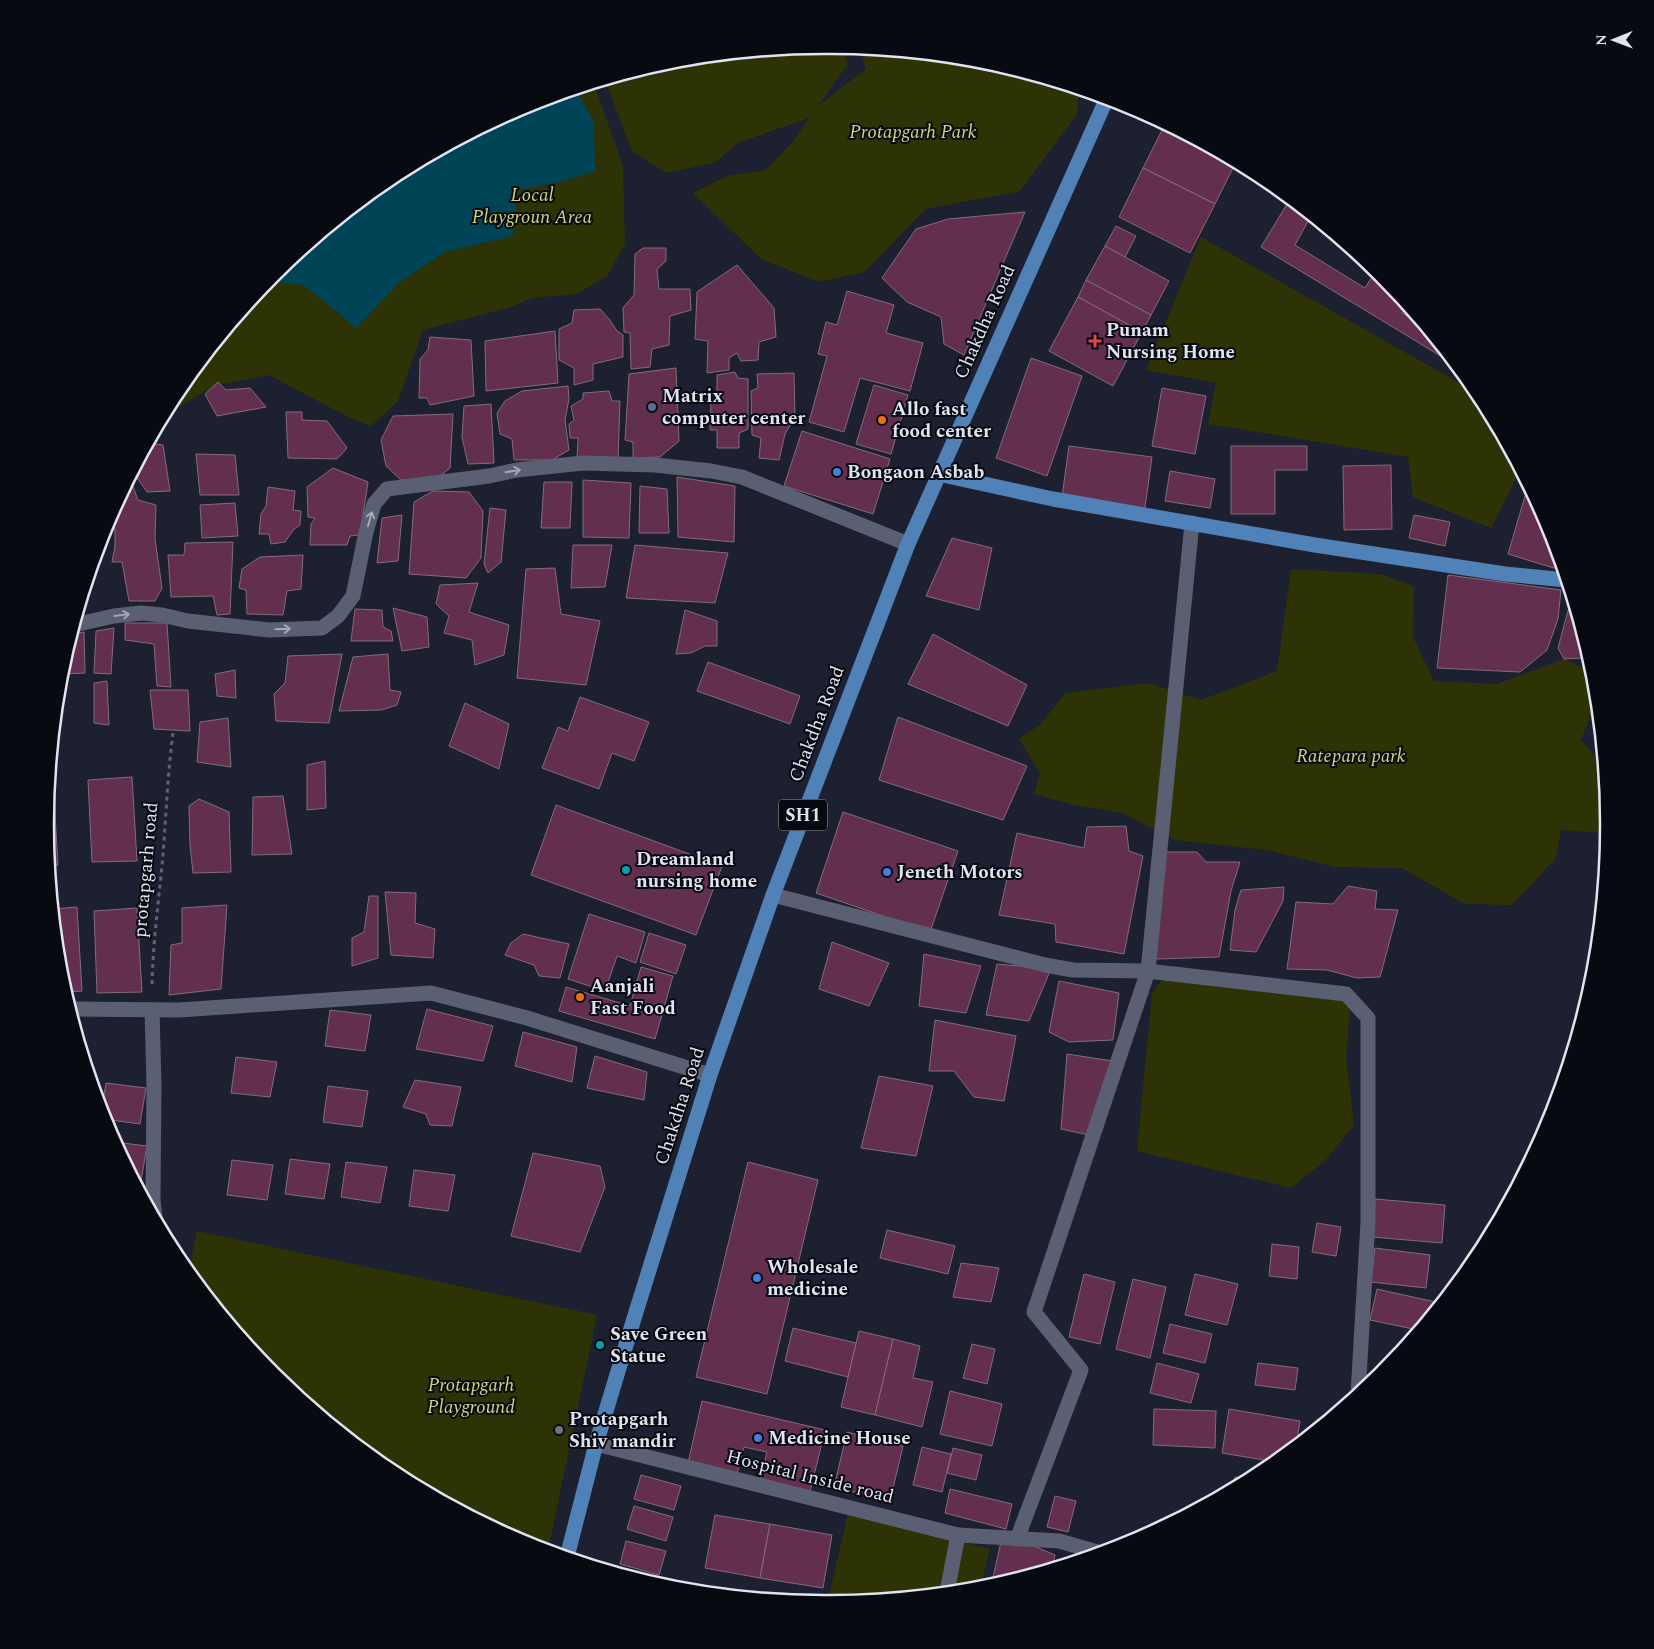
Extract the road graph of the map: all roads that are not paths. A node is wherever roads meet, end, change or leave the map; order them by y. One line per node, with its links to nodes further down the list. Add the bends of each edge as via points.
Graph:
1 (1104, 105): 2 (main road, Chakdha Road / SH1)
2 (938, 474): 3 (main road, via 1053,499); 4 (main road, Chakdha Road / SH1)
3 (1192, 523): 5 (main road, via 1504,574); 8 (street)
4 (908, 544): 6 (street, one-way to 4, via 141,613 268,630 322,628 338,616 353,596 374,504 387,489 567,465 655,465 742,477); 7 (main road, Chakdha Road / SH1)
5 (1560, 579)
6 (80, 624)
7 (773, 895): 8 (street, via 1045,965 1073,970); 11 (main road, Chakdha Road / SH1)
8 (1148, 971): 13 (street, via 1346,994 1368,1018 1368,1222); 16 (street, via 1034,1312 1081,1370)
9 (77, 1009): 10 (street)
10 (152, 1010): 11 (street, via 431,993 527,1018); 12 (street)
11 (710, 1075): 14 (main road, Chakdha Road / SH1)
12 (153, 1203)
13 (1359, 1385)
14 (596, 1444): 15 (street, Hospital Inside road); 18 (main road, Chakdha Road / SH1)
15 (958, 1535): 16 (street, Hospital Inside road); 19 (street)
16 (1017, 1539): 17 (street, Hospital Inside road, via 1059,1541)
17 (1089, 1550)
18 (568, 1551)
19 (948, 1586)

